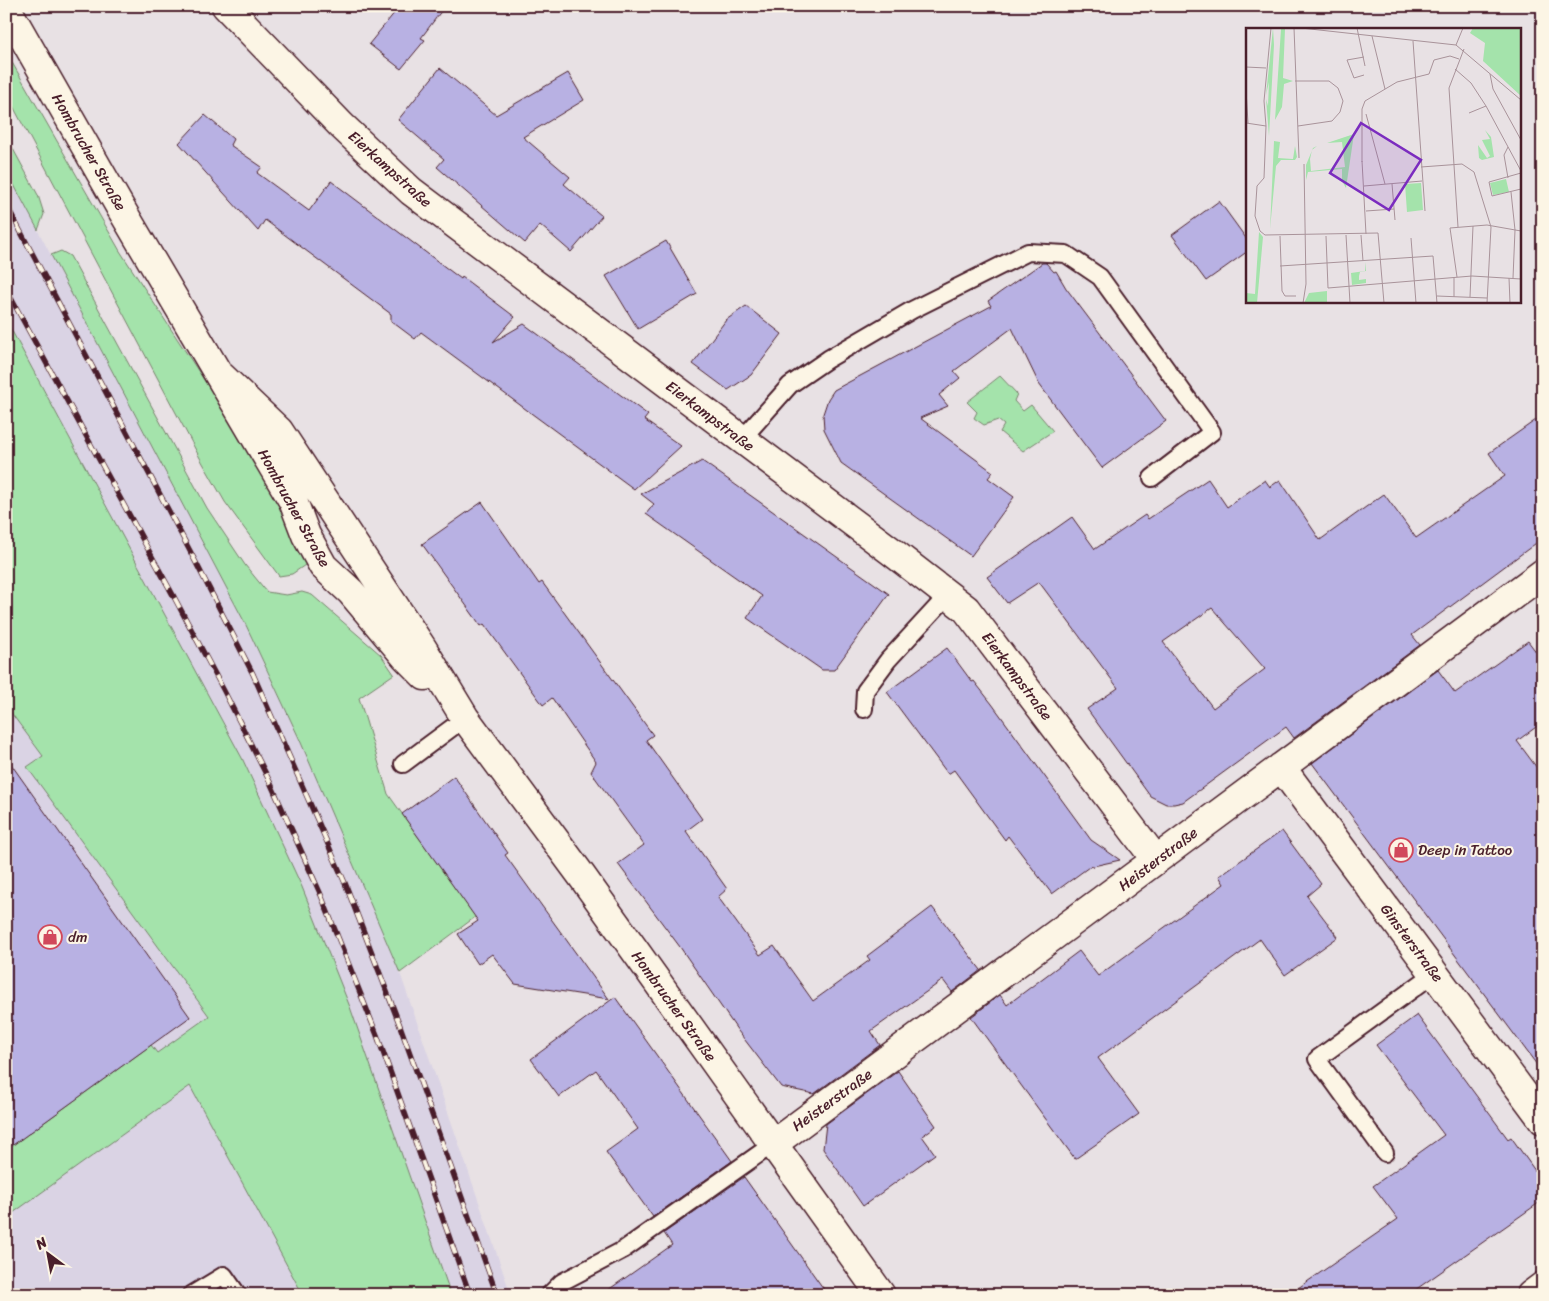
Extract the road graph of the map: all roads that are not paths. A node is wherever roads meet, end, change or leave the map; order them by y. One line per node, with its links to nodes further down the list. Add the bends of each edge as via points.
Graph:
1 (226, 6): 4 (street, Eierkampstraße, via 342,126 411,191)
2 (6, 7): 3 (street, Hombrucher Straße)
3 (220, 375): 9 (street, Hombrucher Straße, via 279,431); 9 (street, Hombrucher Straße, via 293,501 323,566 351,592 406,656)
4 (742, 439): 5 (lane, via 790,385 912,310 1028,252 1066,254 1100,277 1212,432); 7 (street, Eierkampstraße)
5 (1152, 478)
6 (1543, 574): 11 (street, Heisterstraße)
7 (948, 595): 8 (lane, via 888,660 865,691); 12 (street, Eierkampstraße, via 966,609)
8 (864, 709)
9 (466, 718): 10 (lane); 15 (street, Hombrucher Straße)
10 (403, 764)
11 (1281, 767): 12 (street, Heisterstraße); 13 (street, Ginsterstraße)
12 (1156, 860): 15 (street, Heisterstraße)
13 (1435, 973): 14 (street, Ginsterstraße); 16 (lane, via 1317,1059)
14 (1543, 1120)
15 (773, 1144): 20 (lane, via 622,1250 562,1282); 21 (street, Hombrucher Straße)
16 (1385, 1153)
17 (1543, 1286): 22 (street)
18 (191, 1295): 19 (lane, via 224,1275)
19 (238, 1295)
20 (549, 1295)
21 (882, 1295)
22 (1531, 1295)

